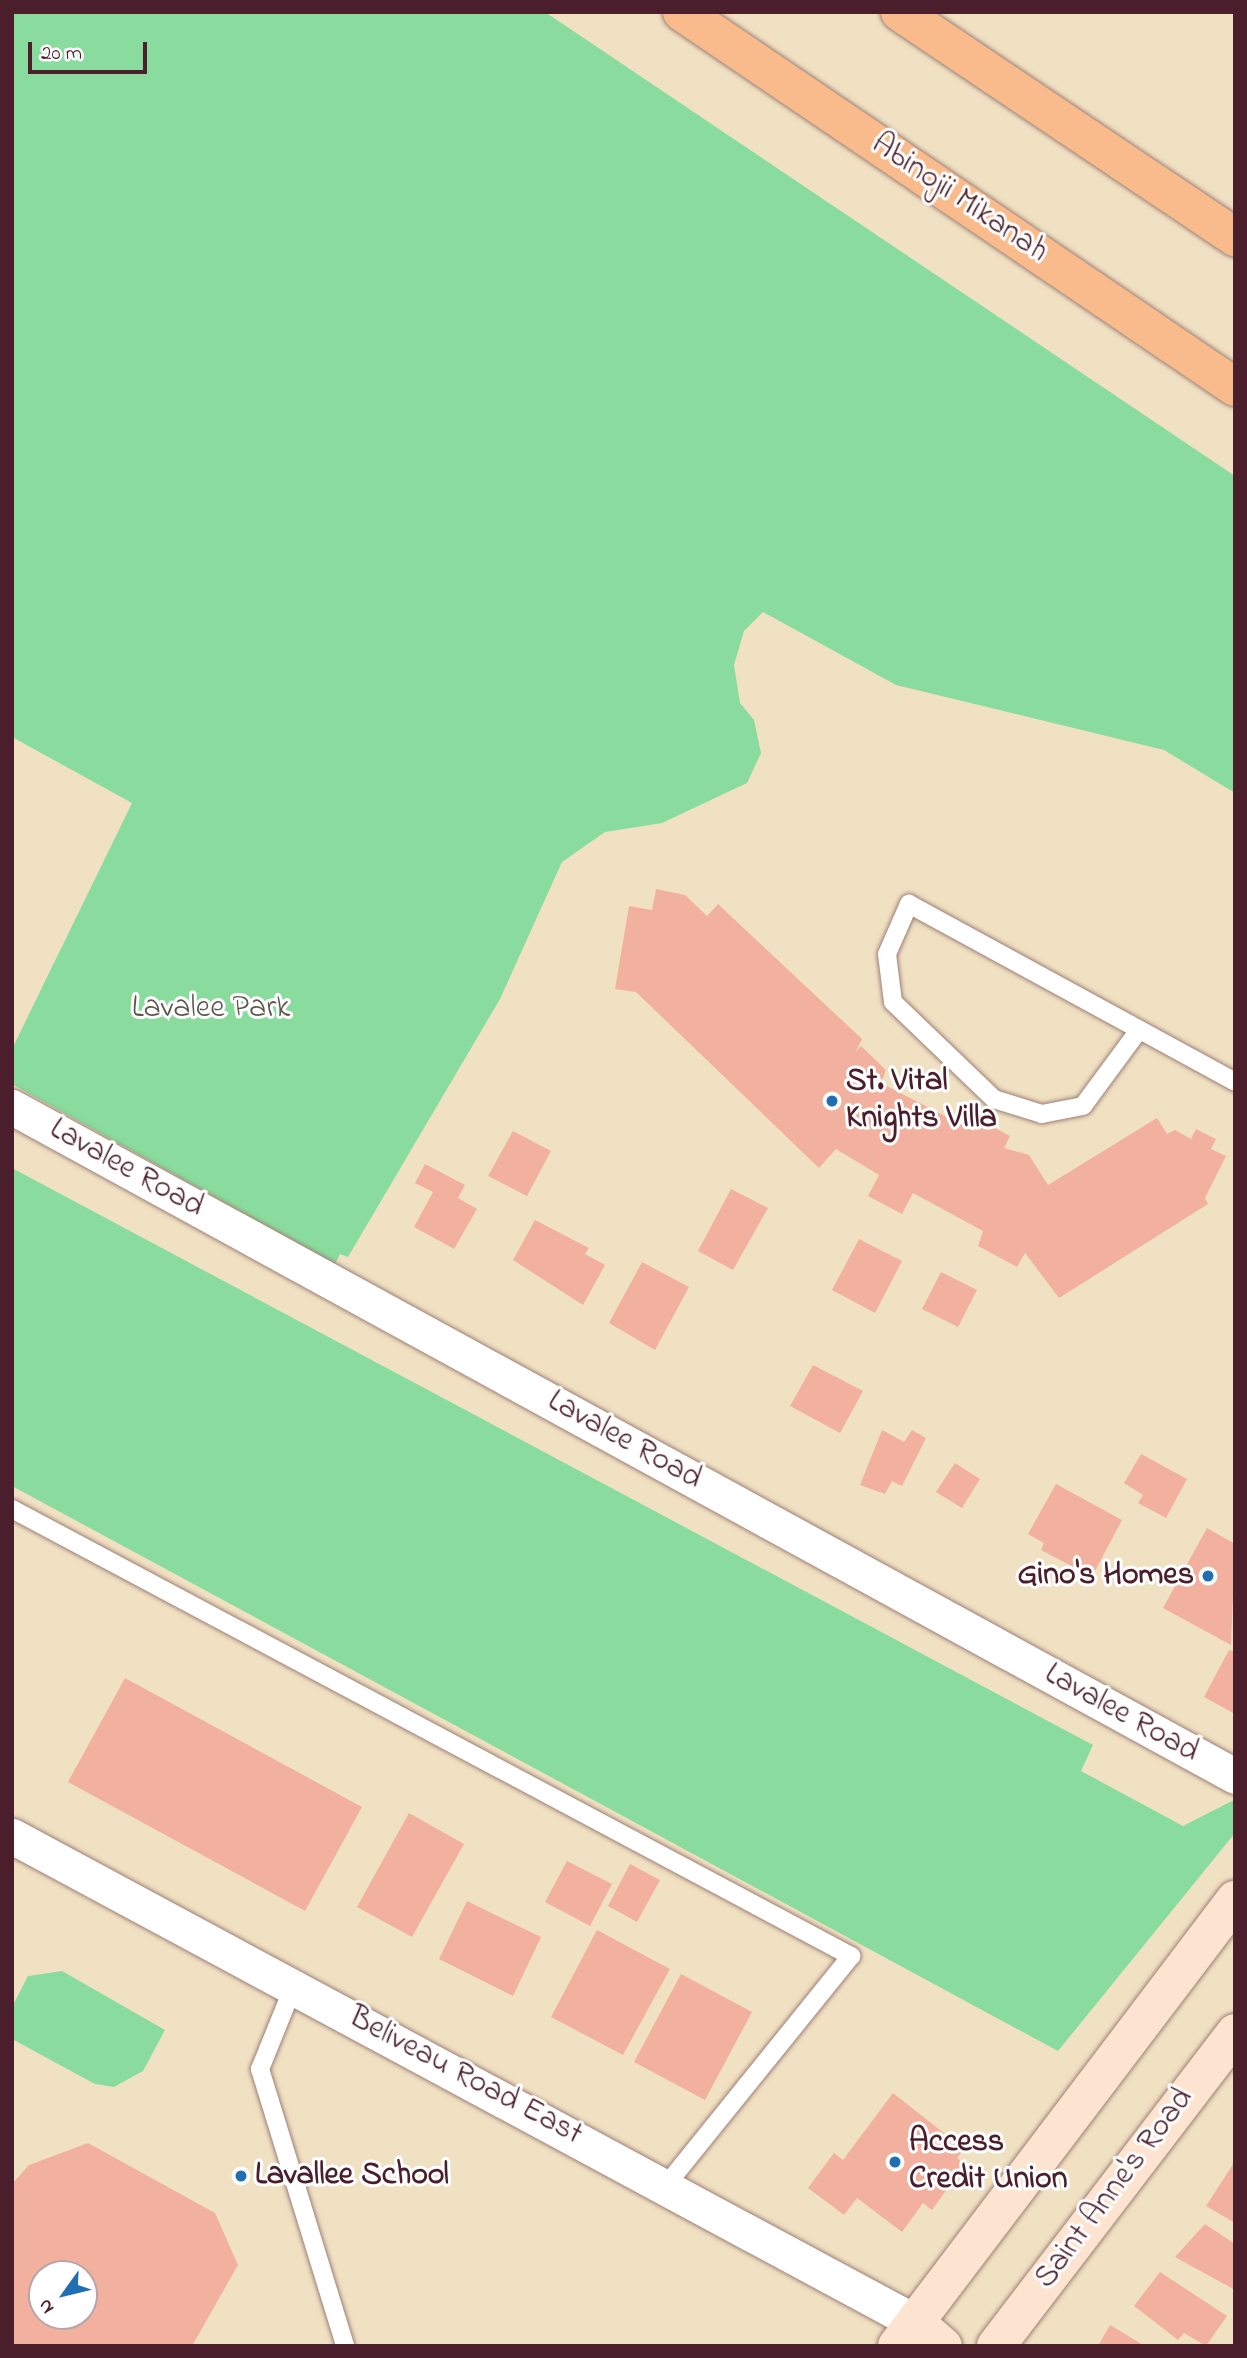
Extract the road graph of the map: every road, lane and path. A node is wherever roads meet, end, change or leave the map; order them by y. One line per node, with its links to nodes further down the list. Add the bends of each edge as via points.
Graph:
1 (682, 12): 4 (main road, Abinojii Mikanah)
2 (900, 12): 3 (main road)
3 (1235, 237)
4 (1235, 387)
5 (1139, 1030): 5 (lane, via 909,904 887,954 894,1002 994,1099 1042,1114 1083,1106); 6 (lane)
6 (1235, 1082)
7 (12, 1107): 9 (street, Lavalee Road)
8 (12, 1509): 14 (lane, via 851,1956)
9 (1235, 1776)
10 (12, 1836): 12 (street, Beliveau Road East)
11 (1235, 1900): 15 (main road)
12 (294, 1985): 14 (street, Beliveau Road East); 16 (lane, via 260,2069)
13 (1235, 2033): 17 (main road, Saint Anne's Road)
14 (666, 2185): 15 (street, Beliveau Road East)
15 (918, 2338)
16 (345, 2346)
17 (996, 2346)

